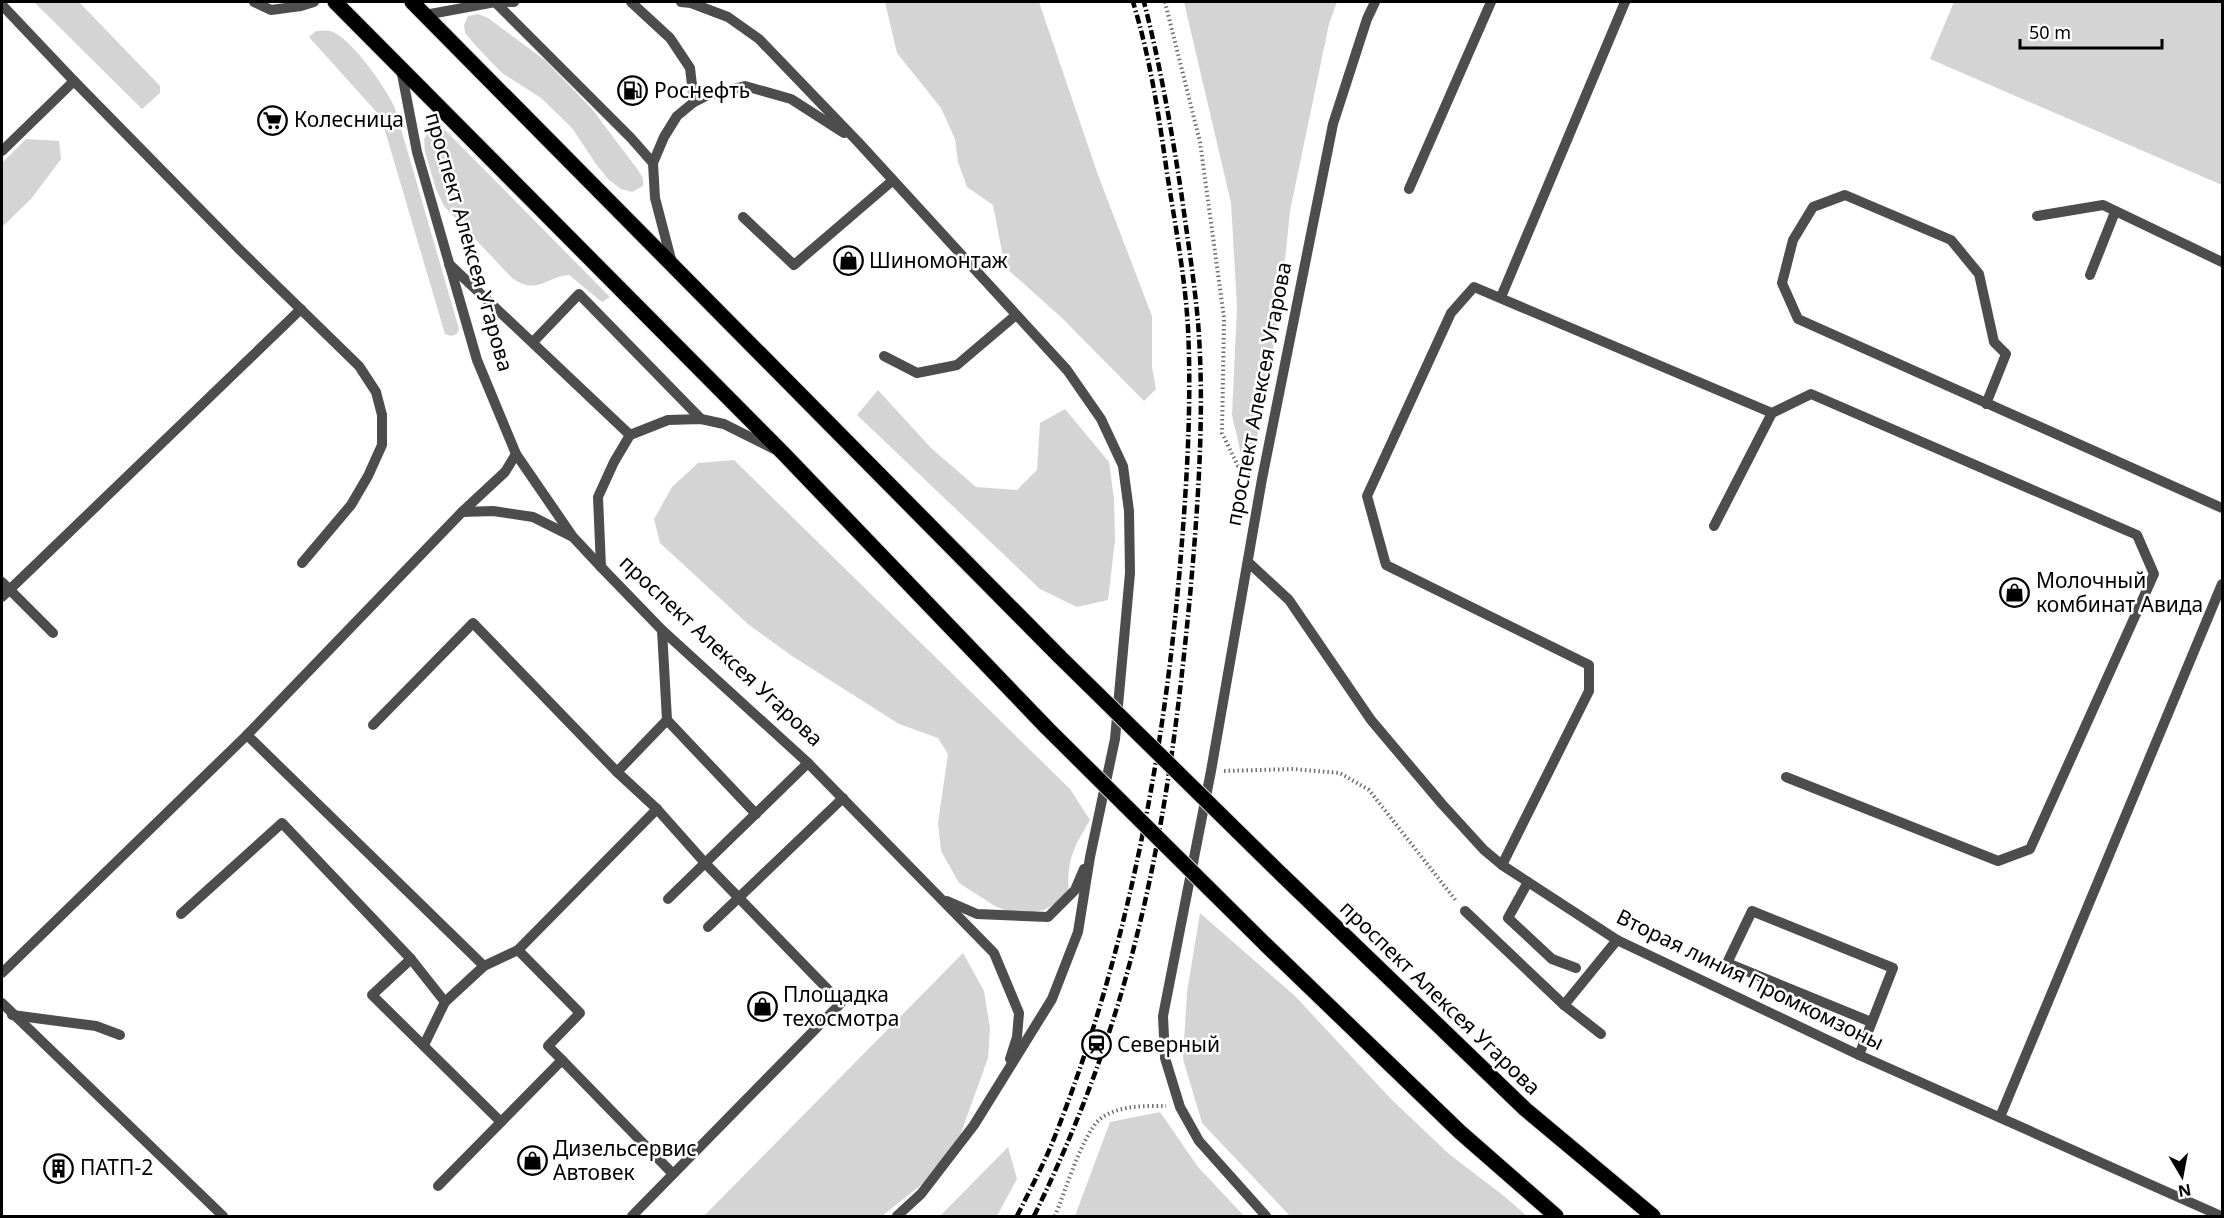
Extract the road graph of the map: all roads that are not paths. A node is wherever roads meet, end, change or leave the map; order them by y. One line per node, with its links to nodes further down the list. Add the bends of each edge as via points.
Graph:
1 (254, 2): 2 (street, via 271,10)
2 (314, 2)
3 (334, 2): 14 (main road, проспект Алексея Угарова)
4 (412, 2): 13 (main road, проспект Алексея Угарова)
5 (495, 2): 6 (street); 13 (street); 19 (street)
6 (514, 2)
7 (631, 2): 16 (street, via 670,38 690,68)
8 (681, 2): 17 (street, проспект Алексея Угарова, via 728,17 759,39)
9 (1375, 2): 44 (street, проспект Алексея Угарова, via 1334,124)
10 (1491, 2): 21 (street)
11 (1624, 2): 29 (street)
12 (2, 4): 15 (street)
13 (425, 15): 26 (main road, проспект Алексея Угарова)
14 (401, 68): 27 (street, проспект Алексея Угарова, via 417,152); 39 (main road, проспект Алексея Угарова)
15 (74, 81): 18 (street); 30 (street)
16 (694, 102): 17 (street, via 745,86 791,99); 19 (street, via 677,116)
17 (859, 143): 20 (street, проспект Алексея Угарова)
18 (2, 151)
19 (653, 163): 26 (street, via 655,198)
20 (892, 181): 24 (street, via 794,265); 31 (street, проспект Алексея Угарова)
21 (1409, 189)
22 (2115, 212): 23 (street, via 2103,205); 25 (street); 28 (street)
23 (2037, 216)
24 (743, 217)
25 (2223, 262)
26 (672, 263): 96 (main road, проспект Алексея Угарова, bridge, via 1060,657 1281,874 1525,1109)
27 (449, 264): 32 (street); 38 (street, проспект Алексея Угарова, via 477,360)
28 (2090, 275)
29 (1501, 297): 35 (street); 62 (street, via 1474,287 1451,313 1367,496 1386,565 1590,665 1588,690)
30 (301, 309): 45 (street, via 359,366 376,392 382,415 382,445 368,476 351,505); 48 (street)
31 (1016, 315): 33 (street, via 957,365 917,373); 60 (street, проспект Алексея Угарова, via 1067,370 1101,419 1123,466 1129,510 1130,573 1115,739)
32 (533, 342): 36 (street, via 579,294); 37 (street)
33 (884, 356)
34 (1986, 404): 34 (street, via 1798,319 1782,283 1792,240 1813,207 1845,195 1951,240 1979,274 1994,342 2006,354); 40 (street)
35 (1772, 413): 42 (street); 56 (street, via 1811,393 2137,535 2154,573 2030,849 1998,861)
36 (701, 419): 37 (street, via 668,420); 39 (street, via 724,424)
37 (630, 435): 46 (street, via 598,497)
38 (516, 453): 41 (street, via 505,472); 43 (street, проспект Алексея Угарова)
39 (783, 453): 95 (main road, проспект Алексея Угарова, bridge, via 1047,728 1265,944 1460,1132)
40 (2223, 508)
41 (462, 512): 43 (street, via 493,511 532,517); 53 (street)
42 (1714, 526)
43 (573, 537): 46 (street, проспект Алексея Угарова)
44 (1248, 562): 62 (street, Вторая линия Промкомзоны, via 1289,600 1371,720 1442,804); 94 (street, проспект Алексея Угарова, via 1163,1016 1165,1058 1180,1107 1199,1141)
45 (302, 563)
46 (601, 567): 49 (street, проспект Алексея Угарова)
47 (2223, 584): 87 (street)
48 (4, 590): 50 (street)
49 (662, 630): 51 (street); 54 (street, проспект Алексея Угарова)
50 (53, 633)
51 (667, 720): 55 (street); 59 (street)
52 (373, 725): 55 (street, via 473,623)
53 (247, 735): 73 (street); 75 (street)
54 (808, 763): 57 (street, проспект Алексея Угарова); 59 (street)
55 (617, 772): 58 (street)
56 (1786, 777)
57 (843, 798): 64 (street); 66 (street, проспект Алексея Угарова)
58 (657, 809): 61 (street); 71 (street)
59 (756, 814): 61 (street)
60 (1090, 857): 66 (street, проспект Алексея Угарова, via 1075,890 1048,917 977,914); 86 (street, проспект Алексея Угарова, via 1074,943 1052,999)
61 (705, 863): 64 (street); 65 (street)
62 (1502, 865): 63 (street, Вторая линия Промкомзоны)
63 (1528, 882): 70 (street, Вторая линия Промкомзоны); 74 (street, via 1508,918 1552,959)
64 (739, 898): 69 (street); 89 (street, via 842,1003)
65 (668, 899)
66 (941, 899): 86 (street, проспект Алексея Угарова, via 993,952 1019,1013 1017,1037)
67 (1465, 911): 78 (street)
68 (181, 914): 72 (street, via 282,823)
69 (708, 927)
70 (1617, 940): 78 (street); 84 (street, Вторая линия Промкомзоны)
71 (518, 950): 73 (street); 85 (street, via 580,1013 548,1046)
72 (411, 959): 76 (street); 83 (street, via 372,995)
73 (484, 966): 76 (street)
74 (1575, 968)
75 (2, 973)
76 (445, 1002): 83 (street)
77 (2, 1003): 79 (street)
78 (1564, 1005): 81 (street)
79 (12, 1015): 82 (street, via 96,1026); 91 (street)
80 (1871, 1022): 80 (street, via 1893,968 1752,911 1727,963); 84 (street)
81 (1601, 1034)
82 (120, 1035)
83 (424, 1045): 88 (street)
84 (1859, 1055): 87 (street, Вторая линия Промкомзоны)
85 (562, 1060): 88 (street); 89 (street)
86 (1004, 1078): 93 (street, проспект Алексея Угарова, via 921,1194)
87 (2000, 1117): 97 (street, Вторая линия Промкомзоны)
88 (501, 1122): 90 (street)
89 (673, 1174): 92 (street)
90 (438, 1186)
91 (223, 1216)
92 (632, 1216)
93 (897, 1216)
94 (1266, 1216)
95 (1556, 1216)
96 (1653, 1216)
97 (2221, 1216)

